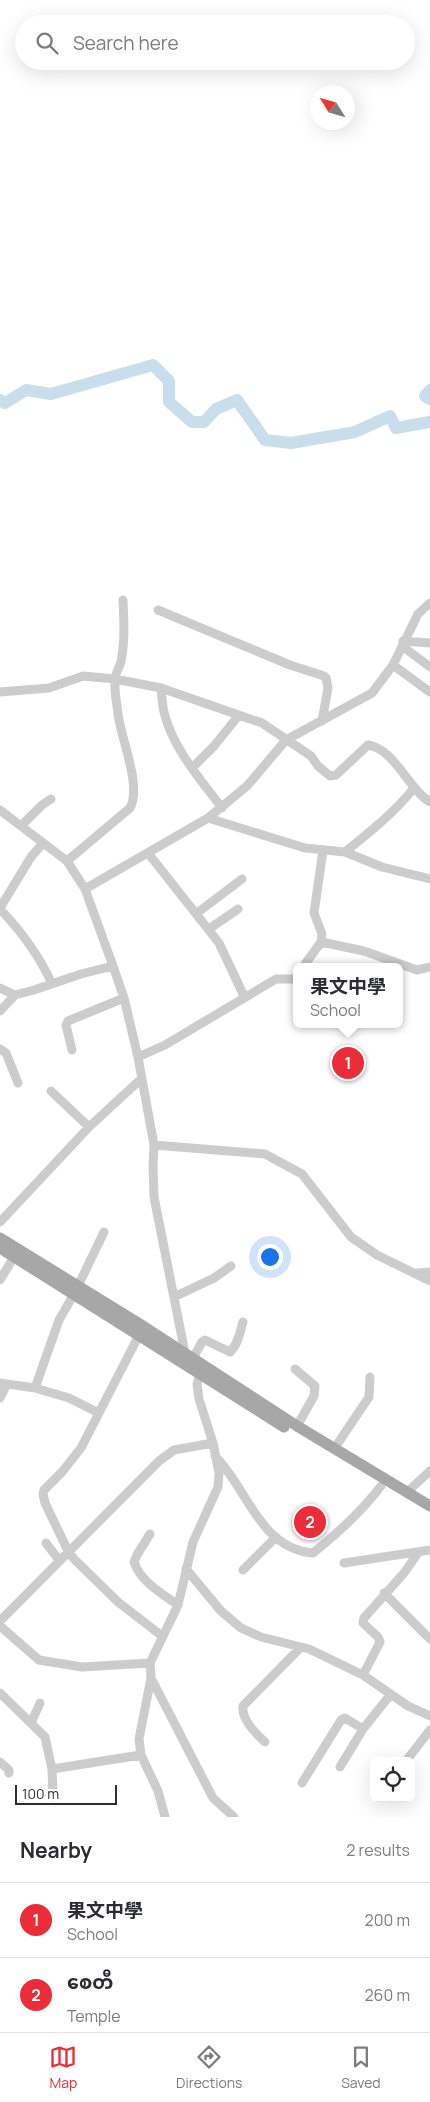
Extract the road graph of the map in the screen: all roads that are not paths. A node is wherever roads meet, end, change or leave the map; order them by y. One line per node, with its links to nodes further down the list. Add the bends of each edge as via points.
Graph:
1 (123, 600): 8 (street, via 123,644)
2 (430, 603): 4 (street, via 418,614)
3 (158, 610): 13 (street, via 324,676 328,688)
4 (403, 643): 5 (street); 6 (street); 7 (street)
5 (430, 643)
6 (393, 665): 11 (street); 13 (street, via 372,693)
7 (430, 667)
8 (115, 679): 9 (street); 10 (street, via 83,676 49,688); 27 (street, via 118,715 129,760 134,802)
9 (160, 688): 12 (street); 15 (street, via 171,733)
10 (0, 692)
11 (430, 692)
12 (239, 715): 14 (street, via 262,723); 15 (street)
13 (322, 721): 14 (street)
14 (286, 740): 16 (street, via 311,756 330,776 336,775 368,746 375,746 394,762); 19 (street, via 247,786)
15 (192, 768): 19 (street)
16 (414, 788): 18 (street); 26 (street, via 402,803)
17 (51, 799): 22 (street)
18 (430, 802)
19 (222, 808): 21 (street)
20 (0, 810): 22 (street)
21 (208, 818): 24 (street, via 305,848); 25 (street)
22 (22, 826): 23 (street)
23 (43, 843): 27 (street); 31 (street)
24 (323, 850): 26 (street); 35 (street, via 314,913 322,934)
25 (148, 852): 30 (street); 33 (street)
26 (345, 852): 29 (street, via 382,867)
27 (67, 861): 30 (street)
28 (242, 879): 33 (street)
29 (430, 879)
30 (85, 889): 39 (street)
31 (0, 908): 42 (street, via 21,930)
32 (238, 910): 34 (street)
33 (196, 913): 34 (street)
34 (209, 929): 45 (street)
35 (320, 942): 36 (street); 37 (street, via 364,951)
36 (306, 963)
37 (397, 963)
38 (403, 965): 40 (street, via 417,970)
39 (113, 966): 42 (street); 46 (street)
40 (430, 967)
41 (293, 979): 45 (street, via 276,979)
42 (52, 984): 44 (street)
43 (0, 988): 44 (street)
44 (15, 995): 47 (street)
45 (244, 996): 50 (street)
46 (124, 998): 49 (street, via 68,1021 66,1025); 50 (street)
47 (0, 1011)
48 (0, 1049): 52 (street, via 6,1053)
49 (72, 1050)
50 (138, 1058): 51 (street)
51 (141, 1079): 54 (street); 55 (street)
52 (18, 1083)
53 (50, 1091): 54 (street)
54 (89, 1127): 56 (street)
55 (154, 1145): 63 (street, via 265,1154 280,1161 302,1174 351,1236 377,1255); 67 (street, via 154,1197)
56 (0, 1222)
57 (104, 1232): 66 (street)
58 (0, 1238): 66 (main road)
59 (0, 1248): 60 (main road)
60 (14, 1257): 64 (street); 66 (main road)
61 (231, 1266): 67 (street, via 214,1278)
62 (430, 1272): 63 (street)
63 (417, 1273): 65 (street)
64 (0, 1280)
65 (430, 1281)
66 (76, 1290): 69 (main road); 70 (main road); 75 (street, via 59,1320)
67 (174, 1296): 70 (street)
68 (243, 1322): 70 (street, via 232,1351 225,1351 205,1340)
69 (139, 1335): 72 (main road); 77 (street)
70 (189, 1355): 78 (main road)
71 (295, 1369): 78 (street, via 315,1386 314,1396)
72 (200, 1374): 79 (street, via 197,1384 199,1399); 83 (main road)
73 (370, 1377): 80 (street, via 369,1397)
74 (3, 1383): 75 (street); 76 (street)
75 (35, 1388): 77 (street, via 69,1398)
76 (0, 1398)
77 (100, 1413): 91 (street, via 81,1448 43,1494 44,1503)
78 (296, 1426): 80 (main road)
79 (213, 1443): 81 (street); 91 (street, via 174,1450 159,1461)
80 (334, 1449): 84 (main road)
81 (215, 1456): 88 (street, via 228,1469 264,1527); 95 (street, via 218,1487 193,1542)
82 (430, 1471): 84 (street)
83 (381, 1486): 86 (main road); 88 (street, via 313,1553 292,1548)
84 (406, 1493): 85 (main road)
85 (430, 1506)
86 (430, 1514)
87 (150, 1534): 98 (street, via 134,1562 138,1572 151,1586)
88 (276, 1537): 96 (street)
89 (46, 1543): 93 (street)
90 (430, 1550): 92 (street)
91 (68, 1551): 93 (street); 101 (street, via 118,1602)
92 (418, 1553): 94 (street); 97 (street)
93 (59, 1560): 99 (street)
94 (344, 1563)
95 (186, 1569): 98 (street); 103 (street, via 221,1611 241,1628)
96 (243, 1570)
97 (384, 1593): 102 (street); 105 (street, via 363,1621 380,1642)
98 (178, 1604): 101 (street)
99 (0, 1621)
100 (0, 1626): 104 (street, via 39,1660 82,1667)
101 (162, 1636): 104 (street)
102 (430, 1639)
103 (301, 1647): 105 (street); 114 (street, via 243,1706 252,1730)
104 (150, 1663): 106 (street)
105 (363, 1675): 108 (street)
106 (150, 1678): 115 (street, via 139,1739); 124 (street, via 212,1798)
107 (0, 1692): 111 (street)
108 (391, 1694): 110 (street); 112 (street)
109 (40, 1703): 111 (street)
110 (430, 1716)
111 (31, 1723): 119 (street, via 45,1737)
112 (362, 1729): 118 (street); 121 (street, via 343,1718)
113 (430, 1730): 116 (street)
114 (265, 1742)
115 (141, 1755): 119 (street); 123 (street)
116 (409, 1757)
117 (0, 1762): 120 (street)
118 (340, 1767)
119 (52, 1769): 122 (street)
120 (9, 1774)
121 (302, 1783)
122 (54, 1796)
123 (165, 1817)
124 (234, 1817)

